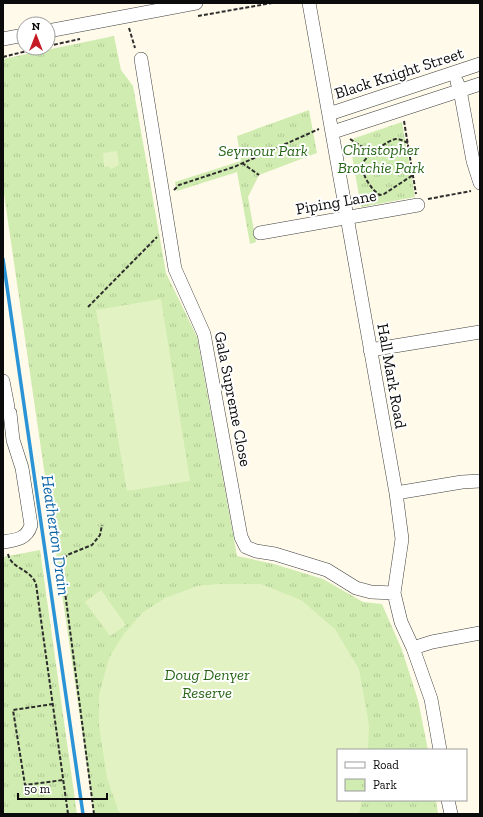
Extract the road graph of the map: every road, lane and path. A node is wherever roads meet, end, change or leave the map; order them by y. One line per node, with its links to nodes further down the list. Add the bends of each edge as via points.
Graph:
1 (196, 3): 4 (street)
2 (272, 3): 5 (path)
3 (309, 3): 18 (street, Hall Mark Road)
4 (181, 4): 7 (street)
5 (192, 17)
6 (129, 28): 12 (path, via 134,46)
7 (56, 29)
8 (16, 37): 9 (street)
9 (3, 39)
10 (16, 53): 11 (path)
11 (3, 56)
12 (141, 58): 26 (street, Gala Supreme Close)
13 (480, 64): 14 (street, Black Knight Street)
14 (454, 73): 16 (street); 18 (street, Black Knight Street)
15 (480, 84): 16 (street)
16 (460, 90): 17 (street); 25 (street)
17 (402, 110): 18 (street); 20 (path)
18 (331, 123): 22 (path); 28 (street, Hall Mark Road)
19 (348, 138): 21 (path)
20 (408, 143): 21 (path, via 394,139); 23 (path)
21 (374, 154): 23 (path, via 364,160 362,168 371,188 378,195 384,194)
22 (242, 163): 24 (path); 26 (path, via 180,185)
23 (413, 174): 27 (path)
24 (259, 175)
25 (476, 187): 27 (path)
26 (163, 200): 29 (street, Gala Supreme Close)
27 (418, 203): 28 (street, Piping Lane)
28 (347, 217): 30 (street, Piping Lane); 33 (street, Hall Mark Road)
29 (167, 226): 31 (path); 39 (street, Gala Supreme Close, via 175,269 204,334 246,548 327,570 356,588 370,592)
30 (260, 233)
31 (88, 307)
32 (480, 332): 33 (street)
33 (370, 350): 36 (street, Hall Mark Road)
34 (3, 381): 38 (street, via 13,440 21,464 32,523 30,529)
35 (480, 481): 36 (street)
36 (396, 493): 39 (street, Hall Mark Road, via 402,539)
37 (102, 525): 47 (path, via 100,535 92,544 68,555 63,560 62,569)
38 (13, 540): 42 (path, via 16,552 8,553 10,560 30,574 36,584)
39 (394, 593): 41 (street, Hall Mark Road, via 401,622)
40 (480, 633): 41 (street)
41 (413, 648): 43 (street, Hall Mark Road, via 431,699)
42 (53, 704): 44 (path); 44 (path, via 13,710 25,785)
43 (440, 749)
44 (63, 780): 46 (path)
45 (448, 801): 48 (street)
46 (68, 814)
47 (94, 814)
48 (451, 814)

